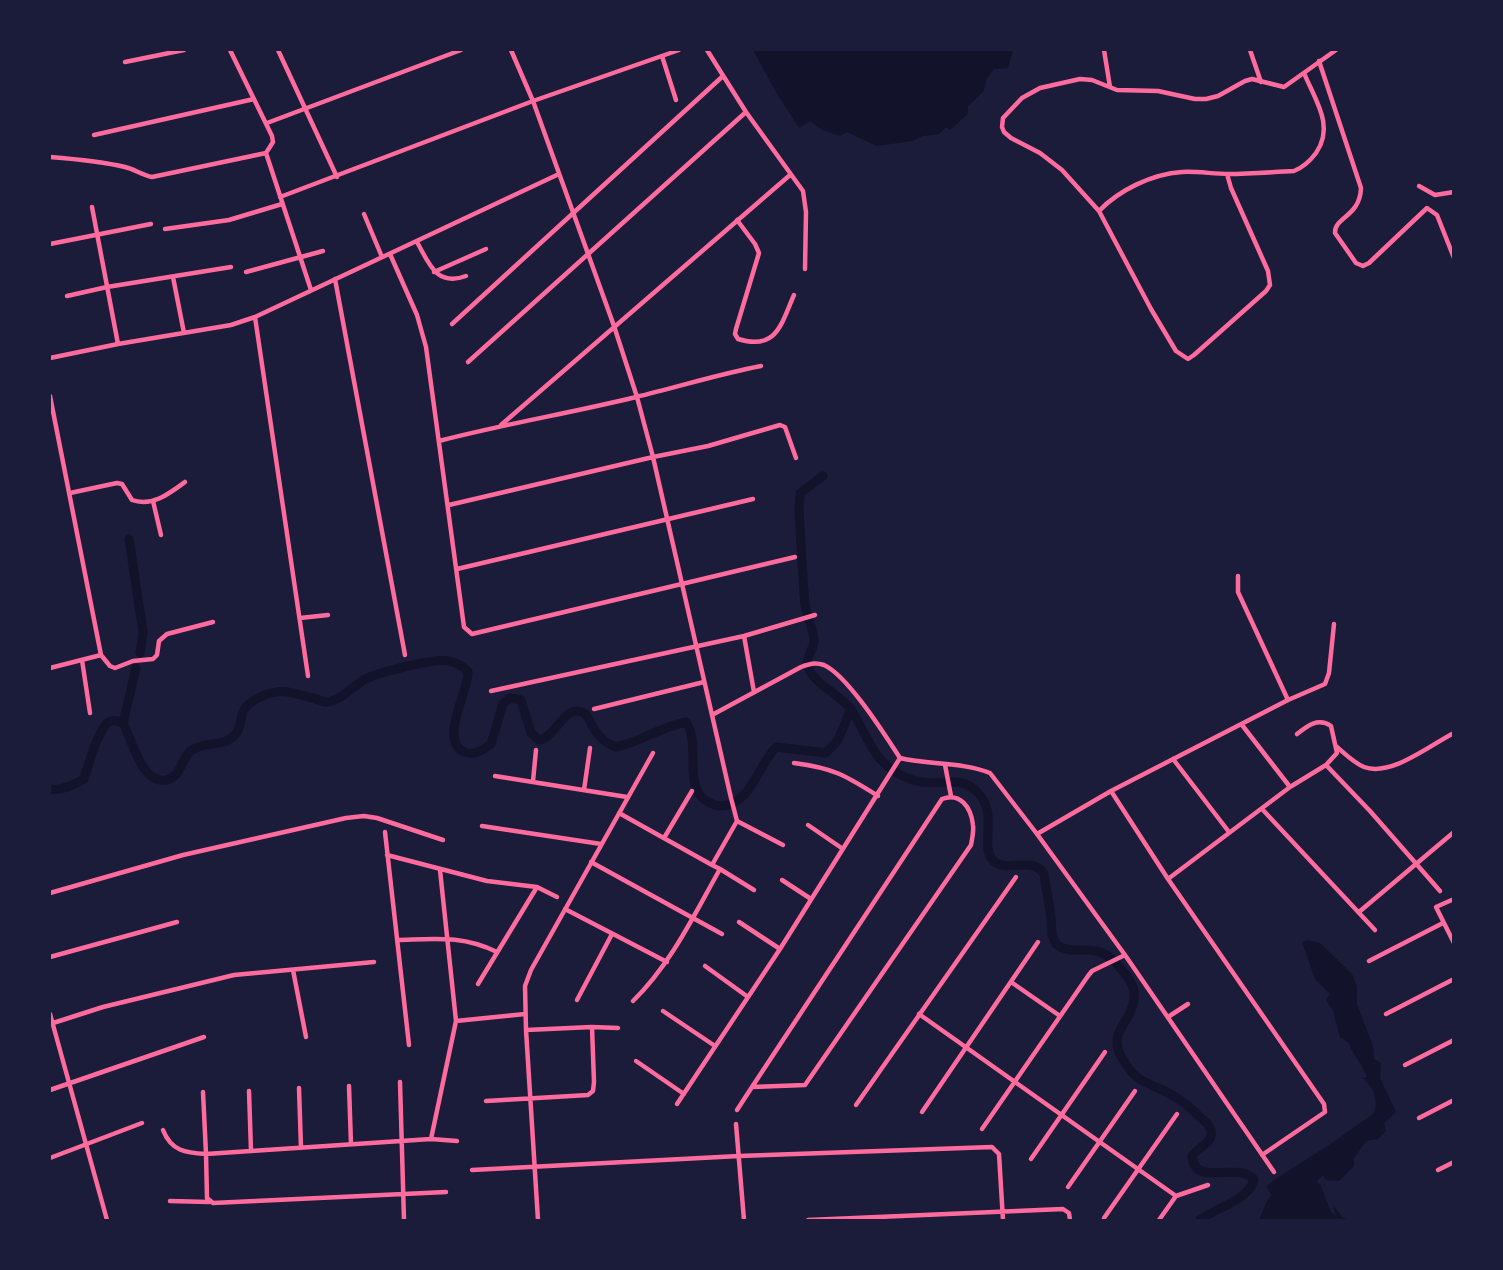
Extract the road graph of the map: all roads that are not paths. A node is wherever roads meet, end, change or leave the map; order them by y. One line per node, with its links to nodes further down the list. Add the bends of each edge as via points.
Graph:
1 (184, 50): 13 (street)
2 (230, 50): 18 (street)
3 (278, 50): 21 (street)
4 (461, 50): 21 (street)
5 (512, 50): 20 (street)
6 (679, 50): 11 (street)
7 (707, 50): 15 (street)
8 (1104, 50): 17 (street)
9 (1250, 50): 16 (street)
10 (1336, 50): 12 (street)
11 (662, 56): 19 (street); 20 (street)
12 (1319, 61): 14 (street); 51 (street, via 1361,188 1359,203 1336,225 1335,233 1356,263 1363,266 1427,208 1437,215)
13 (126, 62)
14 (1304, 73): 16 (street, via 1284,87); 28 (street, via 1325,124 1322,142 1311,158 1294,171)
15 (723, 76): 22 (street); 38 (street)
16 (1260, 82): 17 (street, via 1245,81 1206,99)
17 (1110, 87): 36 (street, via 1080,80 1040,88 1022,98 1002,121 1004,132 1062,170)
18 (254, 99): 23 (street); 24 (street)
19 (676, 100)
20 (533, 101): 27 (street); 30 (street)
21 (306, 107): 23 (street); 30 (street)
22 (746, 112): 29 (street); 48 (street)
23 (267, 123): 25 (street, via 273,142)
24 (94, 135)
25 (266, 153): 26 (street, via 152,177 128,167 96,161); 33 (street)
26 (50, 158)
27 (559, 174): 38 (street); 43 (street)
28 (1227, 174): 36 (street, via 1182,172 1148,179 1108,201); 36 (street, via 1268,271 1270,285 1188,358 1176,351)
29 (790, 175): 39 (street); 53 (street, via 803,191)
30 (337, 177): 33 (street)
31 (1419, 186): 32 (street, via 1435,195)
32 (1454, 192)
33 (280, 197): 34 (street)
34 (282, 204): 41 (street, via 217,223); 49 (street)
35 (92, 207): 42 (street)
36 (1099, 211)
37 (364, 214): 50 (street)
38 (573, 215): 48 (street); 64 (street)
39 (737, 220): 61 (street, via 759,253 736,329 738,339 753,343 771,337); 65 (street)
40 (151, 224): 42 (street)
41 (165, 229)
42 (97, 234): 44 (street); 59 (street)
43 (417, 242): 47 (street); 55 (street)
44 (50, 244)
45 (486, 249): 55 (street)
46 (323, 251): 49 (street)
47 (390, 254): 50 (street); 74 (street, via 423,332)
48 (589, 255): 65 (street); 69 (street)
49 (299, 258): 54 (street); 60 (street)
50 (382, 258): 58 (street)
51 (1454, 258)
52 (231, 267): 57 (street)
53 (805, 269)
54 (246, 272)
55 (434, 272): 56 (street, via 445,278)
56 (466, 276)
57 (173, 277): 59 (street); 66 (street)
58 (335, 279): 60 (street); 96 (street)
59 (107, 287): 62 (street); 67 (street)
60 (311, 290): 63 (street)
61 (794, 295)
62 (67, 296)
63 (255, 317): 66 (street); 90 (street)
64 (452, 324)
65 (614, 326): 72 (street); 73 (street)
66 (184, 333): 67 (street)
67 (118, 344): 68 (street)
68 (50, 358)
69 (468, 362)
70 (761, 366): 72 (street)
71 (50, 396): 78 (street)
72 (637, 397): 73 (street); 75 (street)
73 (501, 425): 74 (street)
74 (439, 441): 81 (street)
75 (652, 457): 76 (street, via 780,425 785,427); 81 (street); 82 (street)
76 (796, 458)
77 (185, 482): 80 (street)
78 (70, 493): 80 (street, via 117,483 122,484 132,500); 95 (street)
79 (753, 500): 82 (street)
80 (153, 501): 83 (street)
81 (449, 506): 85 (street)
82 (666, 520): 85 (street); 87 (street)
83 (161, 535)
84 (795, 557): 87 (street)
85 (457, 569): 87 (street, via 464,627 472,633)
86 (1238, 576): 103 (street, via 1238,592)
87 (681, 583): 94 (street)
88 (328, 615): 90 (street)
89 (815, 615): 93 (street)
90 (300, 618): 99 (street)
91 (213, 622): 95 (street, via 167,634 159,641 153,659 115,668)
92 (1334, 624): 103 (street, via 1327,682)
93 (744, 636): 94 (street); 102 (street)
94 (696, 647): 100 (street); 101 (street)
95 (101, 655): 97 (street)
96 (405, 655)
97 (82, 660): 98 (street); 105 (street)
98 (50, 668)
99 (308, 676)
100 (704, 682): 104 (street); 106 (street)
101 (491, 691)
102 (754, 692): 106 (street); 114 (street, via 801,667 824,665 853,692)
103 (1288, 700): 107 (street)
104 (594, 710)
105 (90, 713)
106 (712, 715): 130 (street)
107 (1242, 725): 115 (street); 121 (street)
108 (1454, 733): 110 (street, via 1401,763 1377,768 1362,766)
109 (1297, 734): 110 (street, via 1311,724 1326,723 1331,726)
110 (1337, 747): 118 (street, via 1337,753)
111 (590, 748): 122 (street)
112 (536, 750): 120 (street)
113 (653, 753): 127 (street)
114 (900, 759): 117 (street); 125 (street)
115 (1173, 759): 124 (street); 134 (street)
116 (794, 763): 125 (street, via 847,776)
117 (945, 765): 126 (street); 136 (street, via 990,773)
118 (1326, 765): 121 (street); 144 (street)
119 (495, 776): 120 (street)
120 (533, 782): 122 (street)
121 (1290, 787): 128 (street)
122 (584, 790): 127 (street)
123 (692, 791): 137 (street)
124 (1111, 791): 136 (street); 149 (street)
125 (878, 796): 141 (street)
126 (951, 796): 212 (street, via 942,799); 212 (street, via 966,804 973,824 971,845 805,1085)
127 (627, 797): 129 (street)
128 (1262, 808): 134 (street); 159 (street)
129 (619, 813): 137 (street); 139 (street)
130 (737, 821): 140 (street); 145 (street)
131 (808, 825): 141 (street)
132 (482, 826): 139 (street)
133 (385, 832): 142 (street)
134 (1229, 832): 149 (street)
135 (1454, 832): 144 (street)
136 (1037, 834): 174 (street)
137 (664, 838): 145 (street)
138 (443, 840): 154 (street, via 377,818 346,818 183,855)
139 (602, 844): 143 (street)
140 (783, 845)
141 (843, 849): 157 (street)
142 (387, 855): 147 (street); 167 (street)
143 (591, 862): 158 (street); 160 (street)
144 (1416, 864): 153 (street); 159 (street)
145 (712, 865): 146 (street)
146 (720, 869): 152 (street); 160 (street)
147 (440, 870): 151 (street); 168 (street)
148 (1016, 877): 190 (street)
149 (1168, 879): 242 (street, via 1326,1109)
150 (782, 880): 157 (street)
151 (537, 887): 155 (street); 172 (street)
152 (754, 890)
153 (1440, 891)
154 (50, 893)
155 (557, 897)
156 (1454, 898): 163 (street, via 1436,908)
157 (811, 899): 171 (street)
158 (565, 909): 165 (street); 189 (street, via 531,970 525,986)
159 (1359, 912): 164 (street)
160 (693, 917): 166 (street); 177 (street)
161 (177, 922): 173 (street)
162 (739, 922): 171 (street)
163 (1443, 922): 170 (street); 175 (street)
164 (1375, 930)
165 (612, 934): 177 (street); 184 (street)
166 (722, 934)
167 (397, 939): 168 (street); 202 (street)
168 (447, 939): 172 (street, via 471,941); 194 (street)
169 (1038, 942): 181 (street)
170 (1454, 943)
171 (780, 949): 183 (street)
172 (497, 952): 182 (street)
173 (50, 957)
174 (1123, 957): 192 (street, via 1092,971); 193 (street)
175 (1369, 961)
176 (374, 962): 179 (street)
177 (667, 962): 185 (street)
178 (705, 966): 183 (street)
179 (293, 970): 195 (street, via 213,979); 200 (street)
180 (1454, 979): 191 (street)
181 (1011, 982): 192 (street); 204 (street)
182 (478, 984)
183 (748, 997): 203 (street)
184 (577, 1000)
185 (633, 1001)
186 (1188, 1004): 193 (street)
187 (663, 1011): 203 (street)
188 (50, 1014): 195 (street)
189 (525, 1014): 194 (street); 198 (street)
190 (919, 1014): 204 (street); 223 (street)
191 (1386, 1014)
192 (1060, 1016): 208 (street)
193 (1168, 1017): 242 (street)
194 (456, 1021): 233 (street)
195 (51, 1023): 210 (street)
196 (592, 1027): 197 (street); 198 (street); 219 (street, via 592,1091 582,1097)
197 (618, 1028)
198 (526, 1030): 219 (street)
199 (204, 1037): 210 (street)
200 (306, 1037)
201 (1454, 1040): 207 (street)
202 (409, 1045)
203 (715, 1046): 218 (street)
204 (966, 1047): 208 (street); 225 (street)
205 (1105, 1052): 226 (street)
206 (636, 1061): 218 (street)
207 (1405, 1065)
208 (1015, 1081): 226 (street); 231 (street)
209 (400, 1082): 234 (street)
210 (69, 1083): 214 (street); 237 (street)
211 (349, 1086): 238 (street)
212 (752, 1087): 224 (street)
213 (299, 1088): 239 (street)
214 (50, 1090)
215 (249, 1091): 240 (street)
216 (1135, 1091): 236 (street)
217 (203, 1092): 241 (street)
218 (684, 1094): 222 (street)
219 (530, 1098): 221 (street); 247 (street)
220 (1454, 1100): 228 (street)
221 (486, 1101)
222 (677, 1104)
223 (856, 1105)
224 (737, 1110)
225 (922, 1112)
226 (1062, 1114): 236 (street); 245 (street)
227 (1177, 1114): 248 (street)
228 (1419, 1118)
229 (142, 1124): 237 (street)
230 (736, 1124): 243 (street)
231 (982, 1129)
232 (162, 1130): 241 (street, via 176,1149)
233 (431, 1139): 234 (street); 235 (street)
234 (402, 1141): 238 (street); 255 (street)
235 (457, 1141)
236 (1100, 1141): 248 (street); 253 (street)
237 (85, 1144): 244 (street); 261 (street)
238 (351, 1144): 239 (street)
239 (301, 1148): 240 (street)
240 (251, 1151): 241 (street)
241 (206, 1155): 258 (street)
242 (1262, 1155): 251 (street)
243 (739, 1156): 247 (street); 259 (street, via 992,1147 999,1154); 264 (street)
244 (50, 1158)
245 (1031, 1159)
246 (1454, 1162): 250 (street)
247 (534, 1166): 249 (street); 263 (street)
248 (1139, 1168): 256 (street); 260 (street)
249 (472, 1170)
250 (1438, 1170)
251 (1274, 1172)
252 (1208, 1185): 256 (street)
253 (1068, 1187)
254 (446, 1192): 255 (street)
255 (404, 1194): 258 (street); 262 (street)
256 (1176, 1196): 268 (street)
257 (170, 1200): 258 (street)
258 (209, 1202)
259 (1003, 1212): 265 (street); 266 (street); 267 (street, via 1065,1209)
260 (1104, 1218)
261 (107, 1221)
262 (405, 1221)
263 (537, 1221)
264 (744, 1221)
265 (808, 1221)
266 (1004, 1221)
267 (1070, 1221)
268 (1159, 1221)

